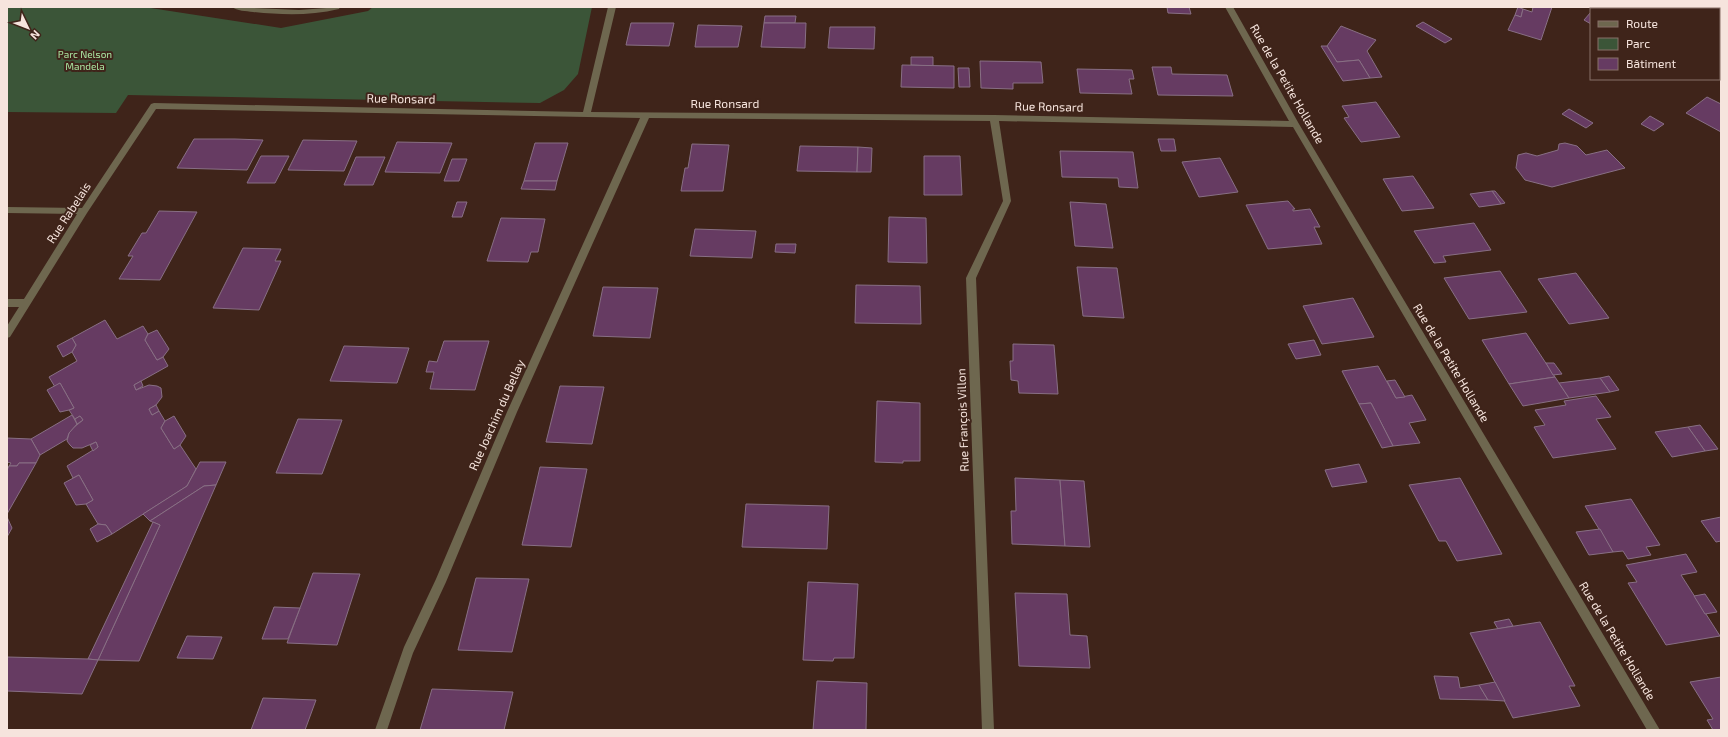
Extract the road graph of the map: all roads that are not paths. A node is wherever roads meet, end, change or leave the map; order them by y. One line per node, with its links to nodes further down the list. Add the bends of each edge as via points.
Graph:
1 (236, 7): 2 (street, via 270,12 322,11)
2 (336, 7)
3 (612, 7): 6 (street)
4 (1229, 7): 9 (street, Rue de la Petite Hollande)
5 (154, 106): 6 (street, Rue Ronsard); 11 (street, Rue Rabelais)
6 (586, 115): 7 (street, Rue Ronsard)
7 (646, 115): 8 (street, Rue Ronsard); 15 (street, Rue Joachim du Bellay, via 408,651)
8 (994, 118): 9 (street, Rue Ronsard); 16 (street, Rue François Villon, via 1007,201 970,278)
9 (1295, 124): 17 (street, Rue de la Petite Hollande)
10 (7, 210): 11 (street)
11 (84, 211): 13 (street, Rue Rabelais)
12 (7, 303): 13 (street)
13 (26, 303): 14 (street, Rue Rabelais)
14 (7, 334)
15 (381, 730)
16 (988, 730)
17 (1654, 730)

